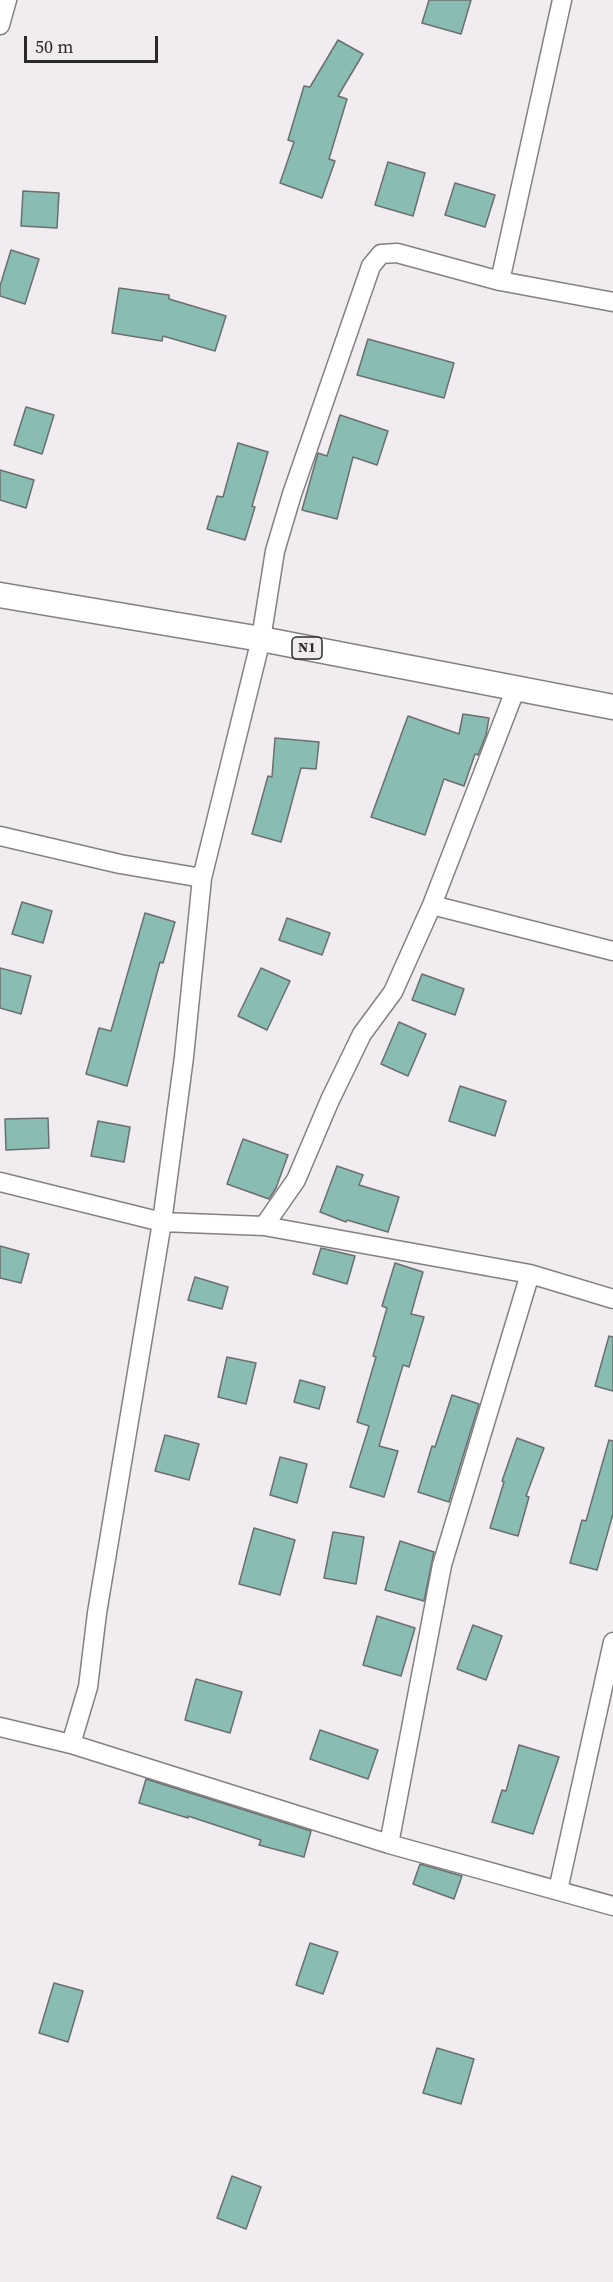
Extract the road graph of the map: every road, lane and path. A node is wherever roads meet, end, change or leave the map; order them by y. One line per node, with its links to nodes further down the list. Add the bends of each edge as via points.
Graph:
1 (8, 0): 3 (street)
2 (562, 0): 4 (street)
3 (0, 25)
4 (500, 281): 5 (street); 7 (street, via 397,253 381,254 370,266 274,551)
5 (613, 302)
6 (0, 595): 7 (main road, N1)
7 (261, 639): 8 (main road, N1); 11 (street)
8 (516, 688): 9 (main road, N1); 12 (street)
9 (613, 707)
10 (0, 836): 11 (street)
11 (202, 878): 15 (street)
12 (432, 905): 13 (street); 16 (street, via 393,992 362,1034 296,1180)
13 (613, 951)
14 (0, 1182): 15 (street)
15 (162, 1222): 16 (street); 21 (street, via 88,1687)
16 (264, 1226): 17 (street)
17 (530, 1274): 18 (street); 22 (street, via 442,1565)
18 (613, 1299)
19 (613, 1642): 23 (street)
20 (0, 1727): 21 (street)
21 (71, 1744): 22 (street)
22 (389, 1844): 23 (street)
23 (558, 1890): 24 (street)
24 (613, 1906)

